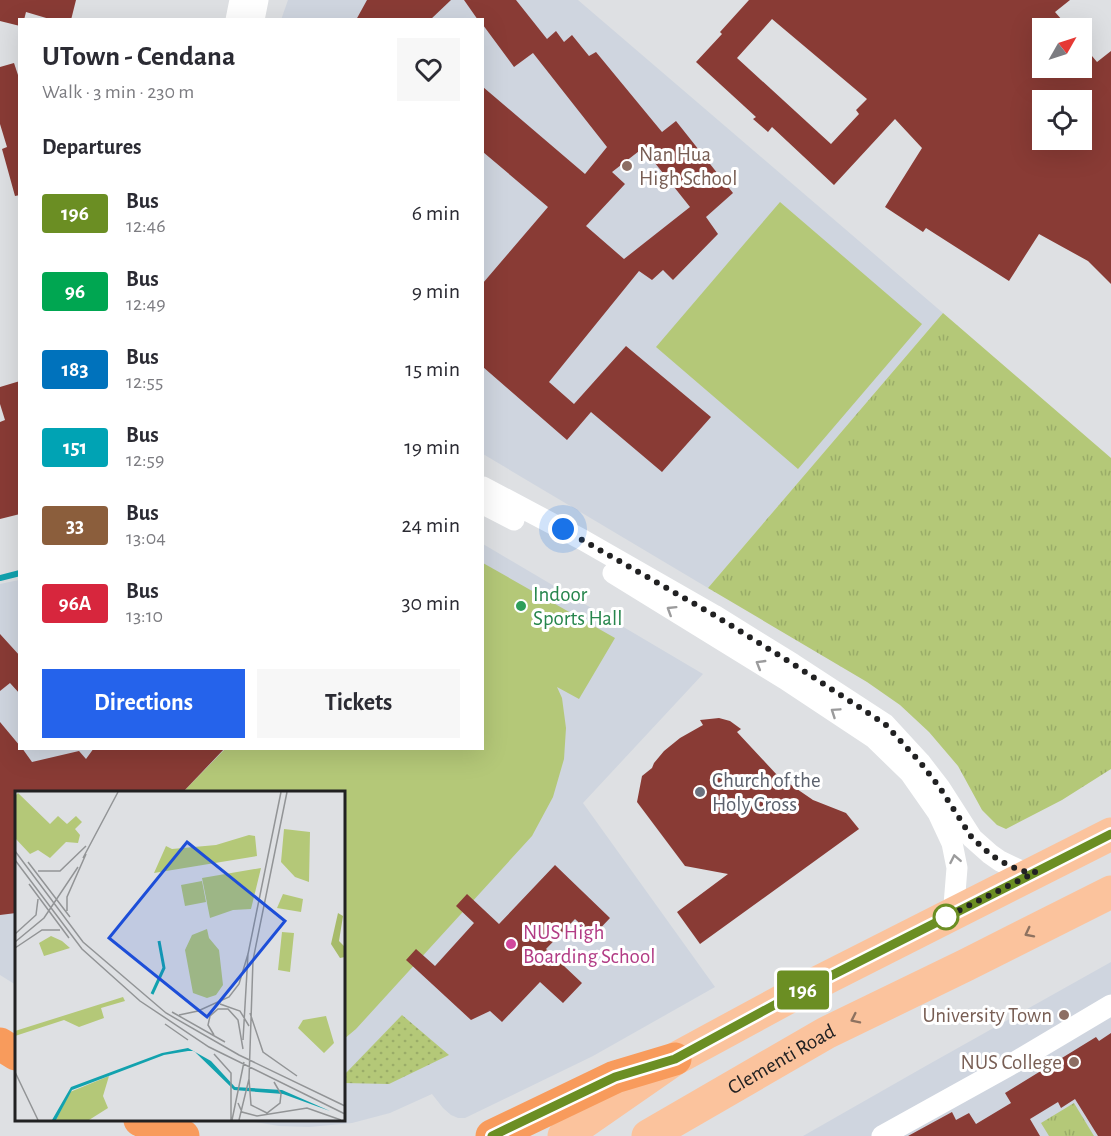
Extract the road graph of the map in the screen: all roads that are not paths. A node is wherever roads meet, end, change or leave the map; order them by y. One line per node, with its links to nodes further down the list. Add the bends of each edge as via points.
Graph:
1 (240, 0): 3 (street)
2 (258, 0): 4 (street)
3 (236, 18)
4 (254, 18)
5 (484, 488): 8 (street, via 714,615 885,724 940,788 972,838 1000,861 1021,871)
6 (484, 505): 10 (street, one-way to 6, via 954,905 957,868 952,843 938,813 910,773 874,738 629,583)
7 (1111, 834): 8 (main road)
8 (1036, 872): 10 (main road)
9 (1111, 892): 19 (main road, Clementi Road, one-way to 19, via 826,1033)
10 (949, 916): 14 (main road)
11 (1111, 1005): 20 (street)
12 (0, 1044): 13 (highway)
13 (15, 1053)
14 (675, 1059): 17 (highway, via 615,1077); 18 (main road)
15 (151, 1127): 16 (highway)
16 (183, 1136)
17 (492, 1136)
18 (564, 1136)
19 (648, 1136)
20 (882, 1136)

